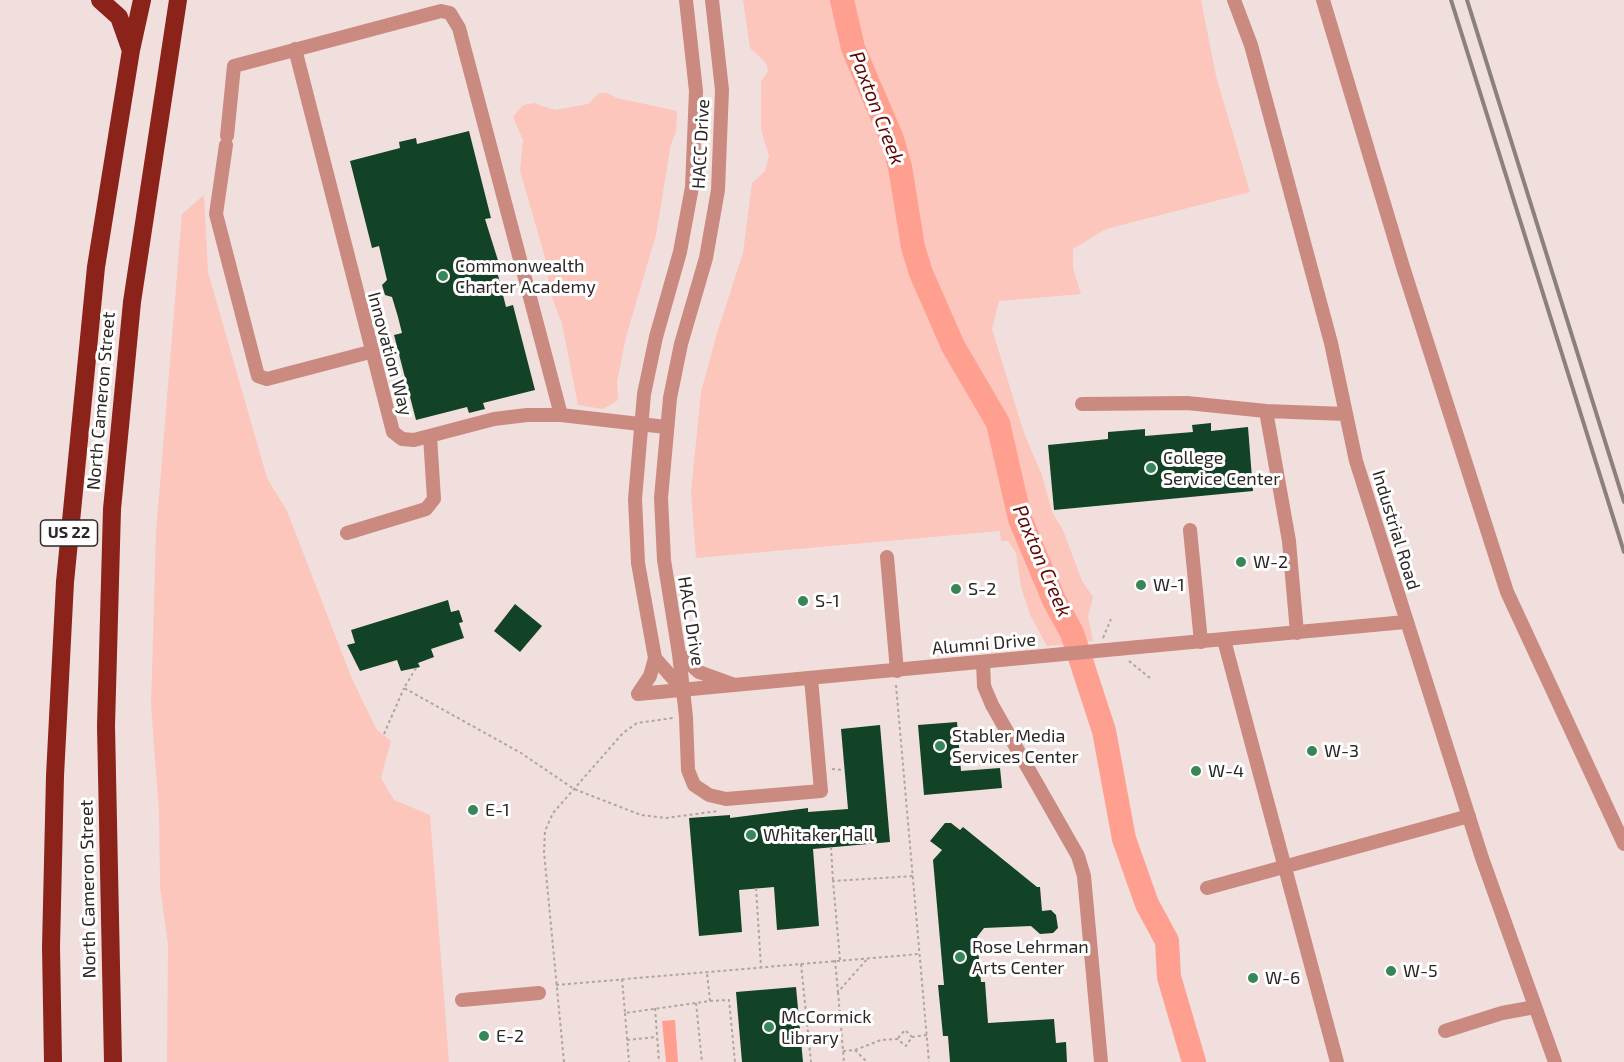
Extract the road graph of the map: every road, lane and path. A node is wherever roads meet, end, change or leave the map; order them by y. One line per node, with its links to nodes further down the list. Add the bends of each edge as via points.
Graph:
1 (100, 0): 9 (highway, via 119,17)
2 (142, 0): 9 (highway, North Cameron Street / US 22)
3 (178, 0): 76 (highway, North Cameron Street / US 22, via 132,302 112,509 105,726)
4 (686, 0): 15 (street, HACC Drive, via 696,91 692,187 680,252 650,364)
5 (712, 0): 16 (street, HACC Drive, via 722,90 718,190 706,258 675,370)
6 (1234, 0): 14 (street, Industrial Road, via 1251,45 1332,343)
7 (1323, 0): 43 (street, via 1507,592)
8 (295, 49): 10 (street, Innovation Way); 10 (street, via 234,66 216,214 258,376 263,379); 13 (street, via 441,11 455,18)
9 (131, 50): 75 (highway, North Cameron Street / US 22, via 91,303 65,582 55,776)
10 (370, 352): 17 (street, Innovation Way, via 393,432 409,440)
11 (1082, 404): 12 (street, via 1187,404)
12 (1266, 411): 14 (street); 23 (street, via 1289,541)
13 (561, 414): 15 (street, Innovation Way); 17 (street, Innovation Way, via 494,419)
14 (1346, 414): 22 (street, Industrial Road, via 1356,461)
15 (640, 424): 16 (street, Innovation Way); 28 (street, HACC Drive, via 636,531)
16 (666, 427): 27 (street, HACC Drive, via 662,530)
17 (430, 436): 19 (street, via 434,499 426,508)
18 (1190, 530): 25 (street)
19 (347, 533)
20 (887, 557): 32 (street)
21 (1111, 619): 26 (path)
22 (1405, 622): 23 (street, Alumni Drive); 42 (street, Industrial Road)
23 (1297, 633): 24 (street, Alumni Drive)
24 (1224, 640): 25 (street, Alumni Drive); 45 (street)
25 (1202, 642): 26 (street, Alumni Drive)
26 (1099, 646): 30 (street, Alumni Drive, via 1053,656)
27 (680, 654): 35 (street, via 699,672); 37 (street, HACC Drive)
28 (655, 658): 37 (street, HACC Drive); 37 (street, Alumni Drive, via 650,676 638,694)
29 (1129, 661): 34 (path)
30 (982, 663): 32 (street, Alumni Drive); 86 (street, via 984,687 992,705 1078,855 1084,876)
31 (416, 668): 36 (path)
32 (896, 676): 33 (street, Alumni Drive); 46 (path)
33 (811, 678): 35 (street, Alumni Drive); 38 (street, via 821,791 733,799 709,795 694,785 688,770)
34 (1150, 678)
35 (737, 685): 37 (street, Alumni Drive)
36 (404, 688): 39 (path); 40 (path, via 521,753)
37 (683, 690): 38 (street)
38 (682, 717): 40 (path, via 631,726 606,749)
39 (384, 734)
40 (574, 789): 41 (path, via 641,814 666,818); 58 (path, via 554,813 544,841)
41 (718, 812)
42 (1469, 816): 45 (street); 64 (street, Industrial Road)
43 (1624, 844)
44 (831, 847): 47 (path)
45 (1284, 868): 49 (street); 87 (street)
46 (914, 876): 47 (path); 50 (path)
47 (833, 881): 53 (path)
48 (756, 888): 55 (path)
49 (1207, 888)
50 (920, 954): 51 (path); 68 (path)
51 (868, 958): 53 (path); 60 (path)
52 (835, 960): 53 (path); 54 (path); 60 (path)
53 (840, 960)
54 (801, 964): 55 (path); 82 (path)
55 (761, 967): 56 (path)
56 (707, 972): 57 (path); 62 (path)
57 (622, 979): 58 (path); 66 (path)
58 (556, 985): 77 (path)
59 (539, 993): 61 (street)
60 (838, 993): 74 (path)
61 (462, 1000)
62 (710, 1001): 63 (path); 81 (path, via 729,1000)
63 (696, 1003): 65 (path); 80 (path)
64 (1535, 1007): 67 (street); 88 (street, Industrial Road)
65 (655, 1008): 66 (path); 69 (path)
66 (625, 1013): 72 (path)
67 (1445, 1031)
68 (927, 1035): 70 (path); 85 (path)
69 (657, 1037): 72 (path); 79 (path)
70 (912, 1037): 71 (path, via 904,1030); 71 (path, via 906,1046)
71 (897, 1039): 73 (path, via 873,1042)
72 (627, 1040): 78 (path)
73 (855, 1050): 74 (path); 84 (path)
74 (843, 1051): 83 (path)
75 (51, 1062)
76 (113, 1062)
77 (564, 1062)
78 (629, 1062)
79 (659, 1062)
80 (702, 1062)
81 (735, 1062)
82 (811, 1062)
83 (844, 1062)
84 (867, 1062)
85 (928, 1062)
86 (1101, 1062)
87 (1337, 1062)
88 (1555, 1062)

